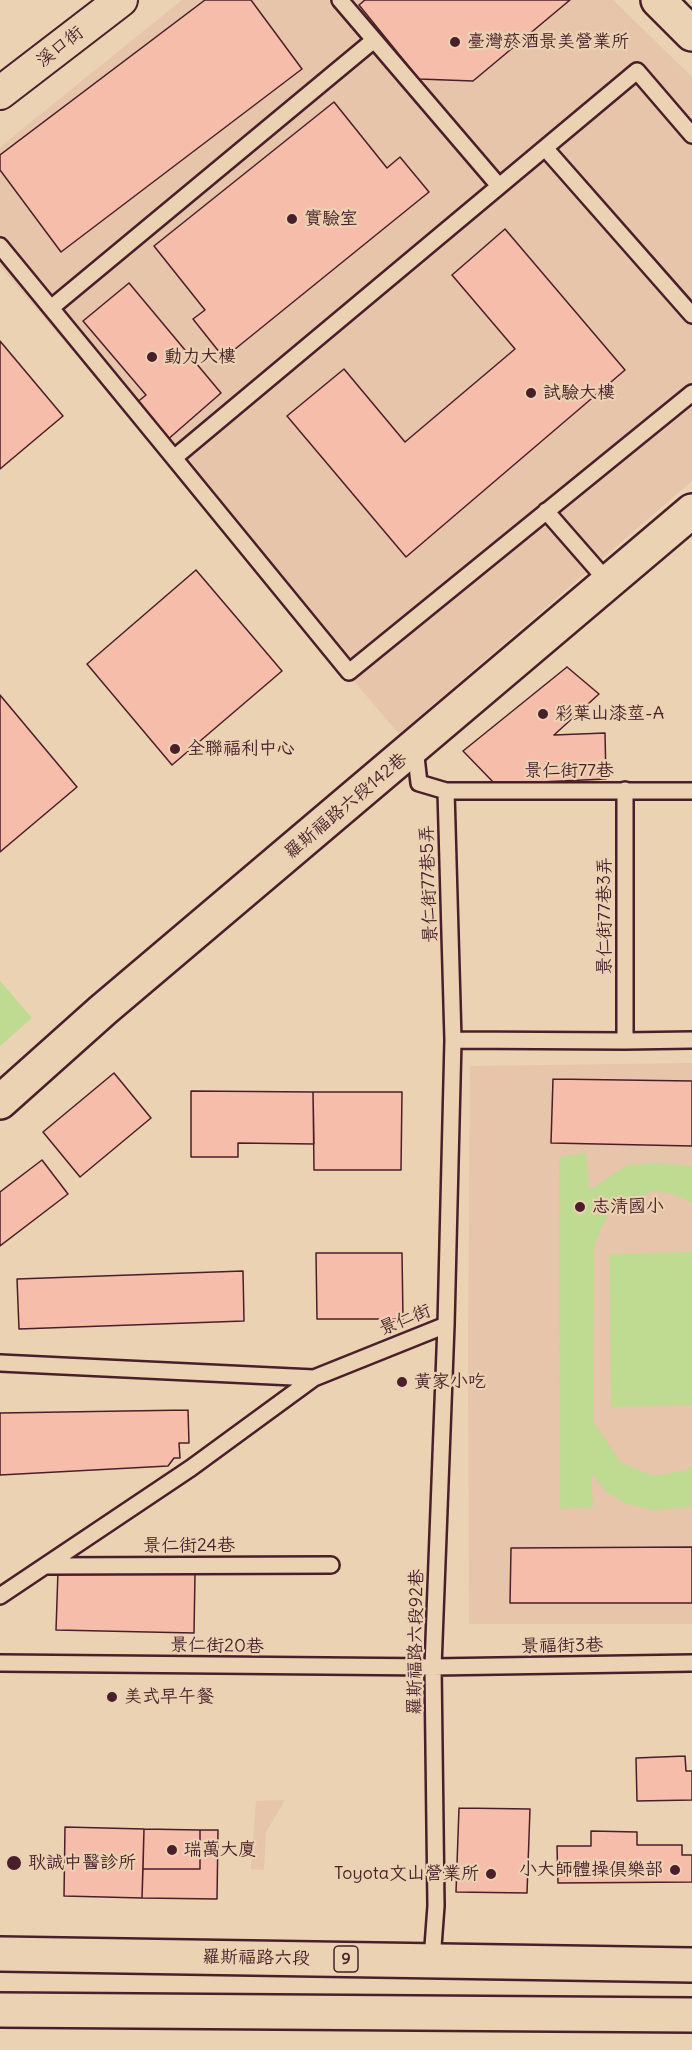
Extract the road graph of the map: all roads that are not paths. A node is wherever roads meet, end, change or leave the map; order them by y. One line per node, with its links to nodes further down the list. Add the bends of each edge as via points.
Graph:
1 (121, 0): 6 (street, 溪口街)
2 (340, 0): 5 (lane)
3 (658, 0): 4 (main road)
4 (692, 34)
5 (374, 40): 9 (lane); 11 (lane)
6 (0, 93)
7 (692, 135): 8 (lane, via 637,71)
8 (545, 148): 9 (lane); 12 (lane)
9 (499, 186): 14 (lane)
10 (0, 246): 11 (lane)
11 (51, 308): 14 (lane)
12 (692, 315)
13 (692, 393): 15 (lane)
14 (174, 458): 15 (lane, via 349,672)
15 (546, 511): 17 (lane)
16 (692, 511): 17 (main road, 羅斯福路六段142巷)
17 (608, 582): 18 (main road, 羅斯福路六段142巷)
18 (415, 748): 21 (lane, via 419,783); 25 (main road, 羅斯福路六段142巷, via 103,1010)
19 (625, 790): 20 (lane, 景仁街77巷); 21 (lane, 景仁街77巷); 24 (lane, 景仁街77巷3弄)
20 (692, 790)
21 (446, 791): 22 (lane, 景仁街77巷5弄)
22 (453, 1040): 24 (lane); 26 (lane, 景仁街)
23 (692, 1040): 24 (lane)
24 (625, 1041)
25 (0, 1102)
26 (446, 1325): 28 (lane, 景仁街); 34 (lane, 羅斯福路六段92巷)
27 (0, 1363): 28 (lane)
28 (314, 1378): 30 (lane, 景仁街, via 191,1468)
29 (331, 1565): 30 (lane, 景仁街24巷)
30 (46, 1566): 31 (lane, 景仁街)
31 (0, 1596)
32 (0, 1663): 34 (lane, 景仁街20巷)
33 (692, 1663): 34 (lane, 景福街3巷)
34 (434, 1667): 36 (lane, 羅斯福路六段92巷, via 436,1906)
35 (0, 1954): 36 (main road, 羅斯福路六段 / 9)
36 (432, 1960): 37 (main road, 羅斯福路六段 / 9)
37 (692, 1965)
38 (0, 2010): 39 (main road)
39 (692, 2014)

